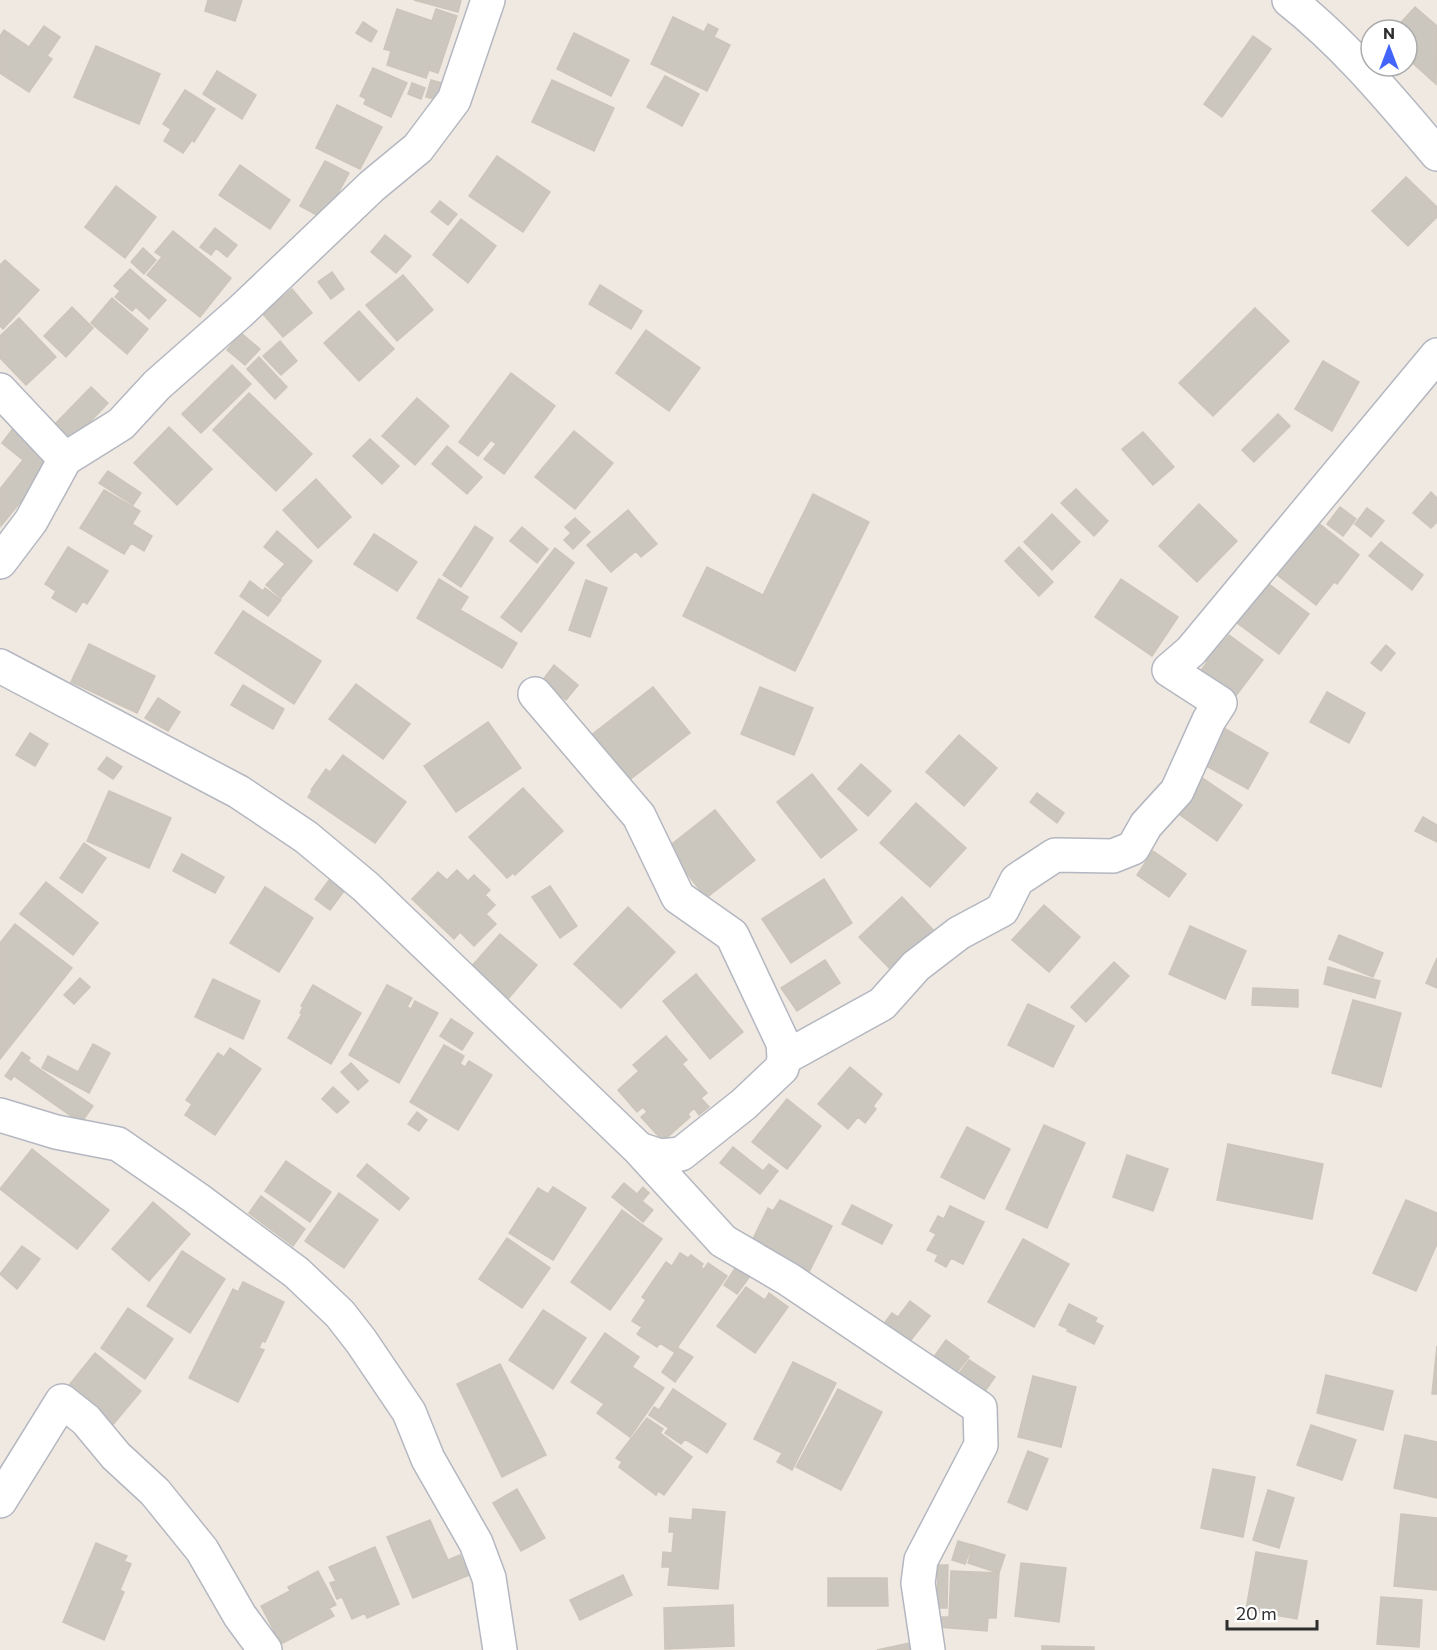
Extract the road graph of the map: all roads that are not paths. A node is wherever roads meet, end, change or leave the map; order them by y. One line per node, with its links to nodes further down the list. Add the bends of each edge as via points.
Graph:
1 (488, 0): 6 (street, via 454,100 418,148 157,385 121,424)
2 (1289, 0): 3 (street, via 1319,23)
3 (1437, 154)
4 (1437, 356): 10 (street, via 1191,651 1169,670 1221,703 1209,720 1177,791 1146,825 1133,848 1113,856 1055,855 1017,880 1002,910 959,933 916,966 882,1004)
5 (0, 390): 6 (street)
6 (65, 459): 7 (street, via 31,521)
7 (0, 562)
8 (0, 666): 12 (street, via 239,792 306,837 366,888)
9 (535, 694): 10 (street, via 639,816 678,897 732,935 781,1036)
10 (784, 1058): 12 (street, via 782,1068 744,1104 681,1154 660,1156)
11 (0, 1115): 15 (street, via 56,1132 118,1144 297,1273 340,1314 409,1412 428,1459 476,1543 489,1578)
12 (639, 1149): 16 (street, via 723,1241 788,1279 980,1408 981,1444 921,1560 918,1583)
13 (0, 1501): 14 (street, via 62,1401 86,1420 116,1456 155,1492 202,1550 240,1616)
14 (265, 1650)
15 (500, 1650)
16 (928, 1650)

